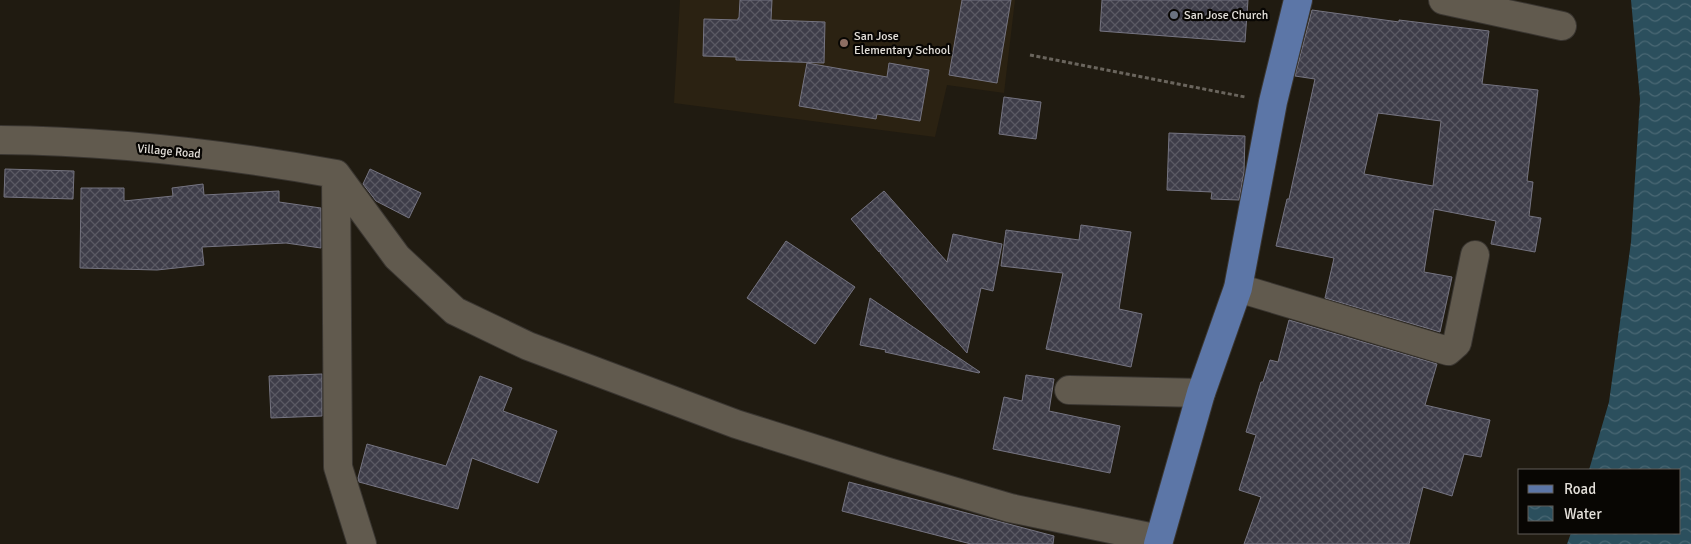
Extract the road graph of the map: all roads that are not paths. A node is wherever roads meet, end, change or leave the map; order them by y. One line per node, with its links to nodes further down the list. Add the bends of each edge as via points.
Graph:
1 (1298, 0): 7 (main road, via 1273,102)
2 (1443, 0): 3 (street)
3 (1562, 26)
4 (0, 140): 5 (street, Village Road, via 50,140 181,151)
5 (336, 174): 10 (street, via 397,257 455,311 528,346 736,424 885,471 1010,508); 11 (street, via 338,467)
6 (1475, 255): 7 (street, via 1457,342 1448,351)
7 (1238, 288): 9 (main road)
8 (1069, 390): 9 (street)
9 (1201, 393): 10 (main road)
10 (1159, 541)
11 (362, 544)

